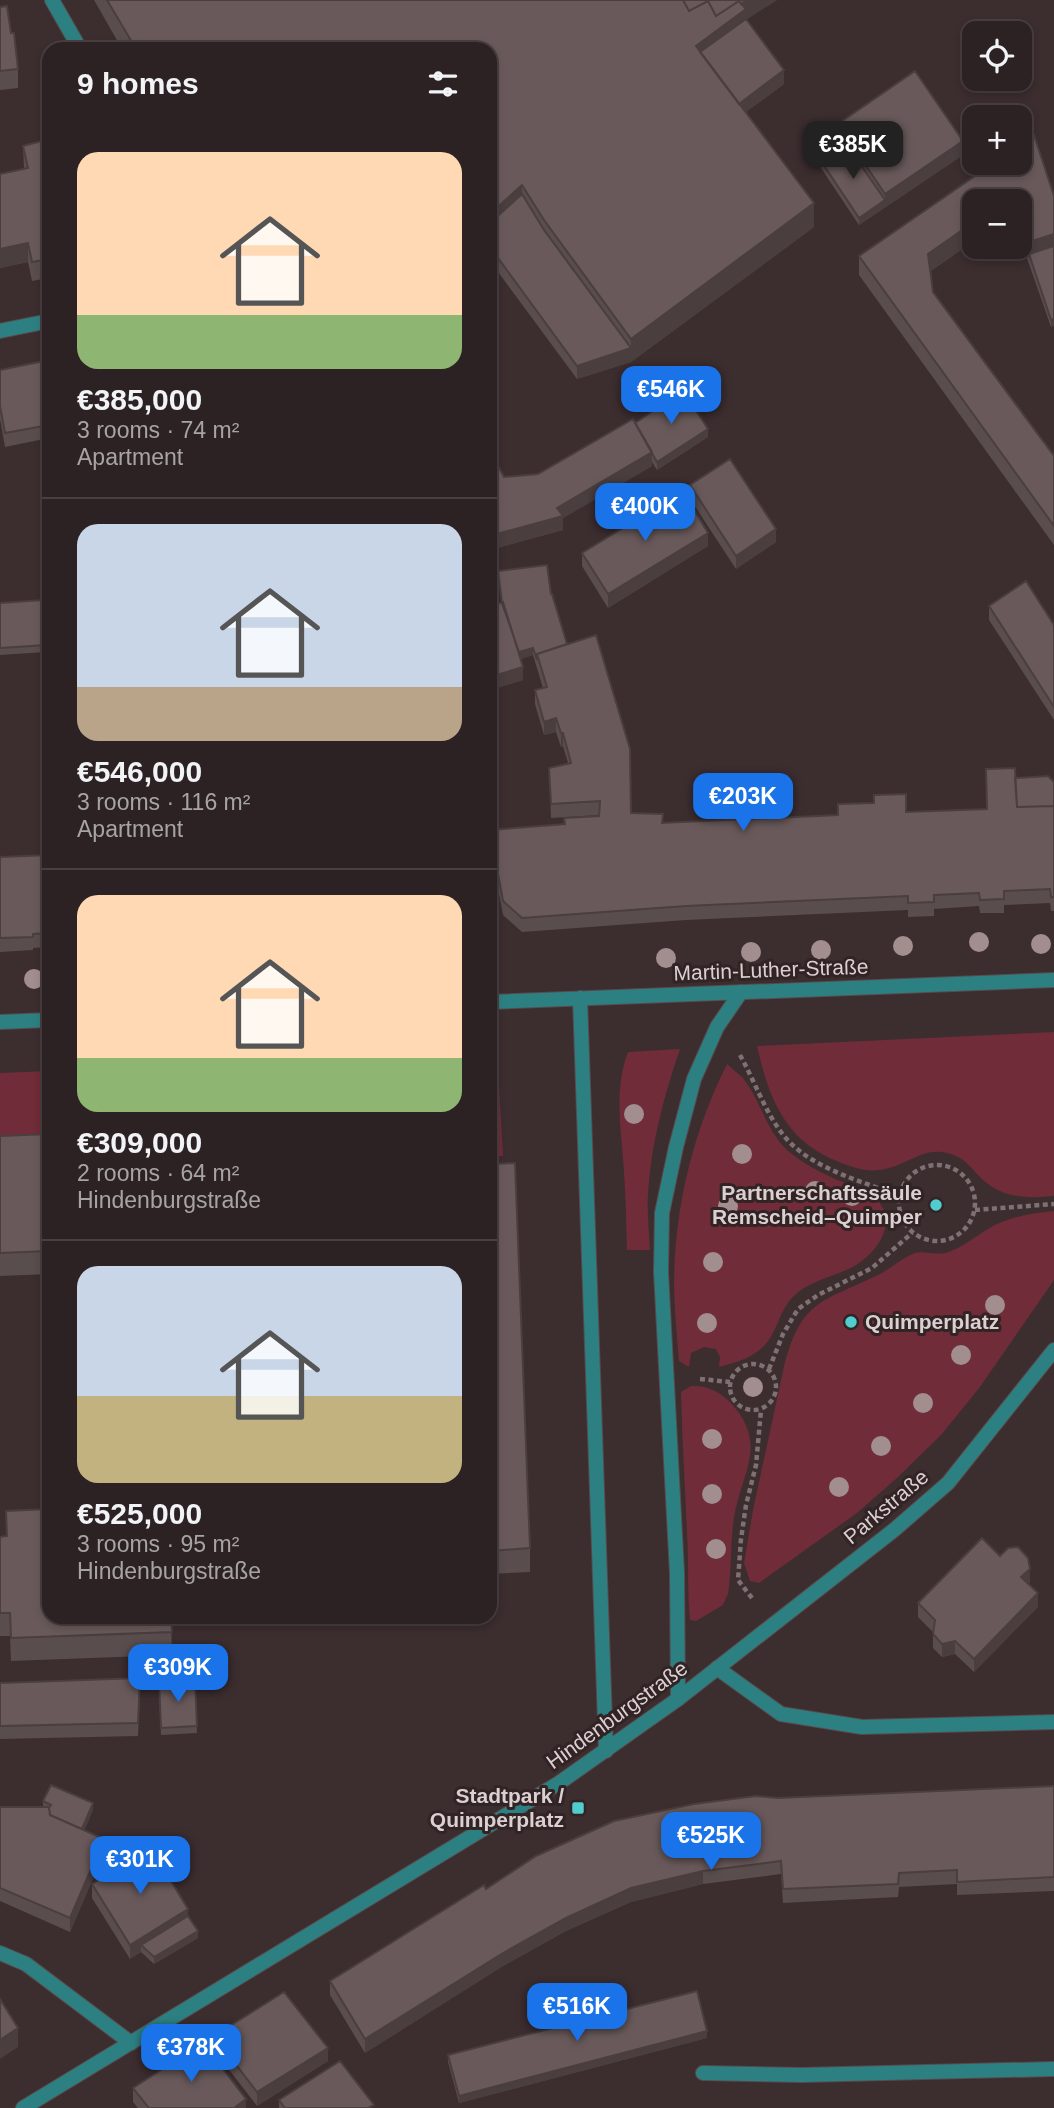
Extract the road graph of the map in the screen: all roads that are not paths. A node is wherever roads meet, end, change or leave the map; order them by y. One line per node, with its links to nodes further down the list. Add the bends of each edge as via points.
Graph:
1 (52, 0): 2 (street)
2 (76, 42)
3 (42, 322): 4 (street)
4 (0, 331)
5 (1054, 980): 6 (street, Martin-Luther-Straße)
6 (741, 992): 7 (street, Martin-Luther-Straße); 13 (street, via 717,1027 694,1079 662,1213)
7 (580, 998): 8 (street, Martin-Luther-Straße); 15 (street)
8 (497, 1002)
9 (42, 1020): 10 (street)
10 (0, 1022)
11 (1054, 1350): 12 (street, Parkstraße, via 948,1483)
12 (717, 1668): 13 (street, Hindenburgstraße); 14 (street, Hindenburgstraße, via 781,1714 862,1727)
13 (678, 1699): 15 (street, Hindenburgstraße)
14 (1054, 1722)
15 (606, 1751): 17 (street, Hindenburgstraße)
16 (0, 1953): 17 (street, via 26,1964)
17 (131, 2043): 20 (street, Hindenburgstraße)
18 (1054, 2068): 19 (street)
19 (703, 2073)
20 (23, 2108)

